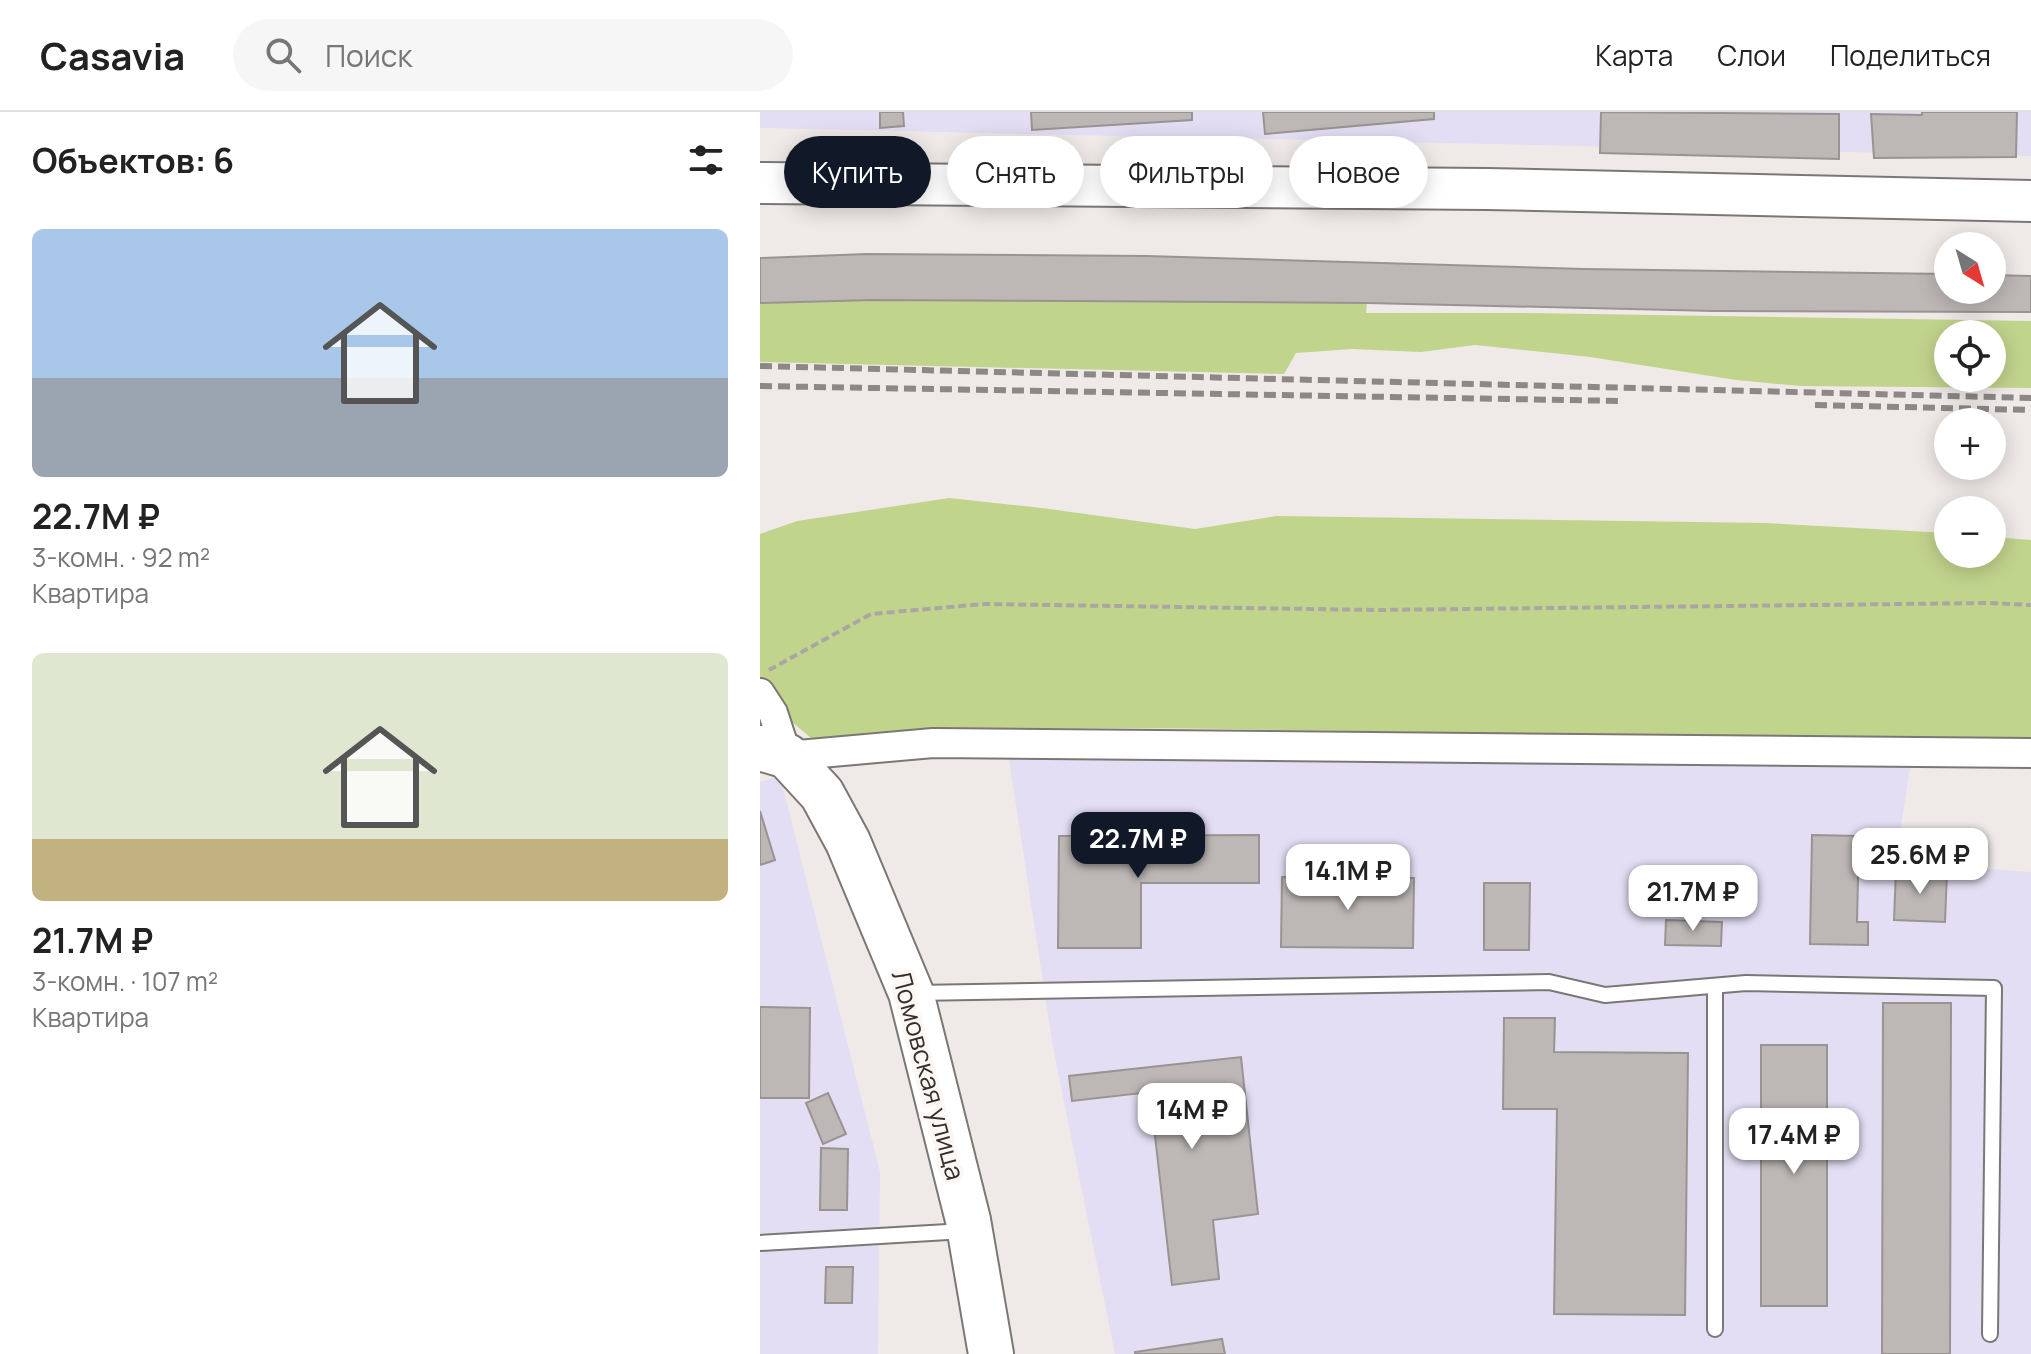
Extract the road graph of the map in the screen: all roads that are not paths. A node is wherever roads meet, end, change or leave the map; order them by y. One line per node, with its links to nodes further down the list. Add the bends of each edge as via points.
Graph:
1 (760, 183): 2 (street, via 1503,189)
2 (2031, 201)
3 (760, 693): 4 (street, via 773,713)
4 (773, 752): 5 (street, via 933,743); 7 (main road, Ломовская улица, via 822,794 848,842)
5 (2031, 753)
6 (1715, 986): 7 (lane, via 1605,995 1549,982); 10 (lane); 11 (lane, via 1994,988)
7 (911, 993): 8 (main road, Ломовская улица)
8 (970, 1231): 9 (lane); 12 (main road, Ломовская улица)
9 (760, 1243)
10 (1715, 1329)
11 (1990, 1334)
12 (991, 1354)

